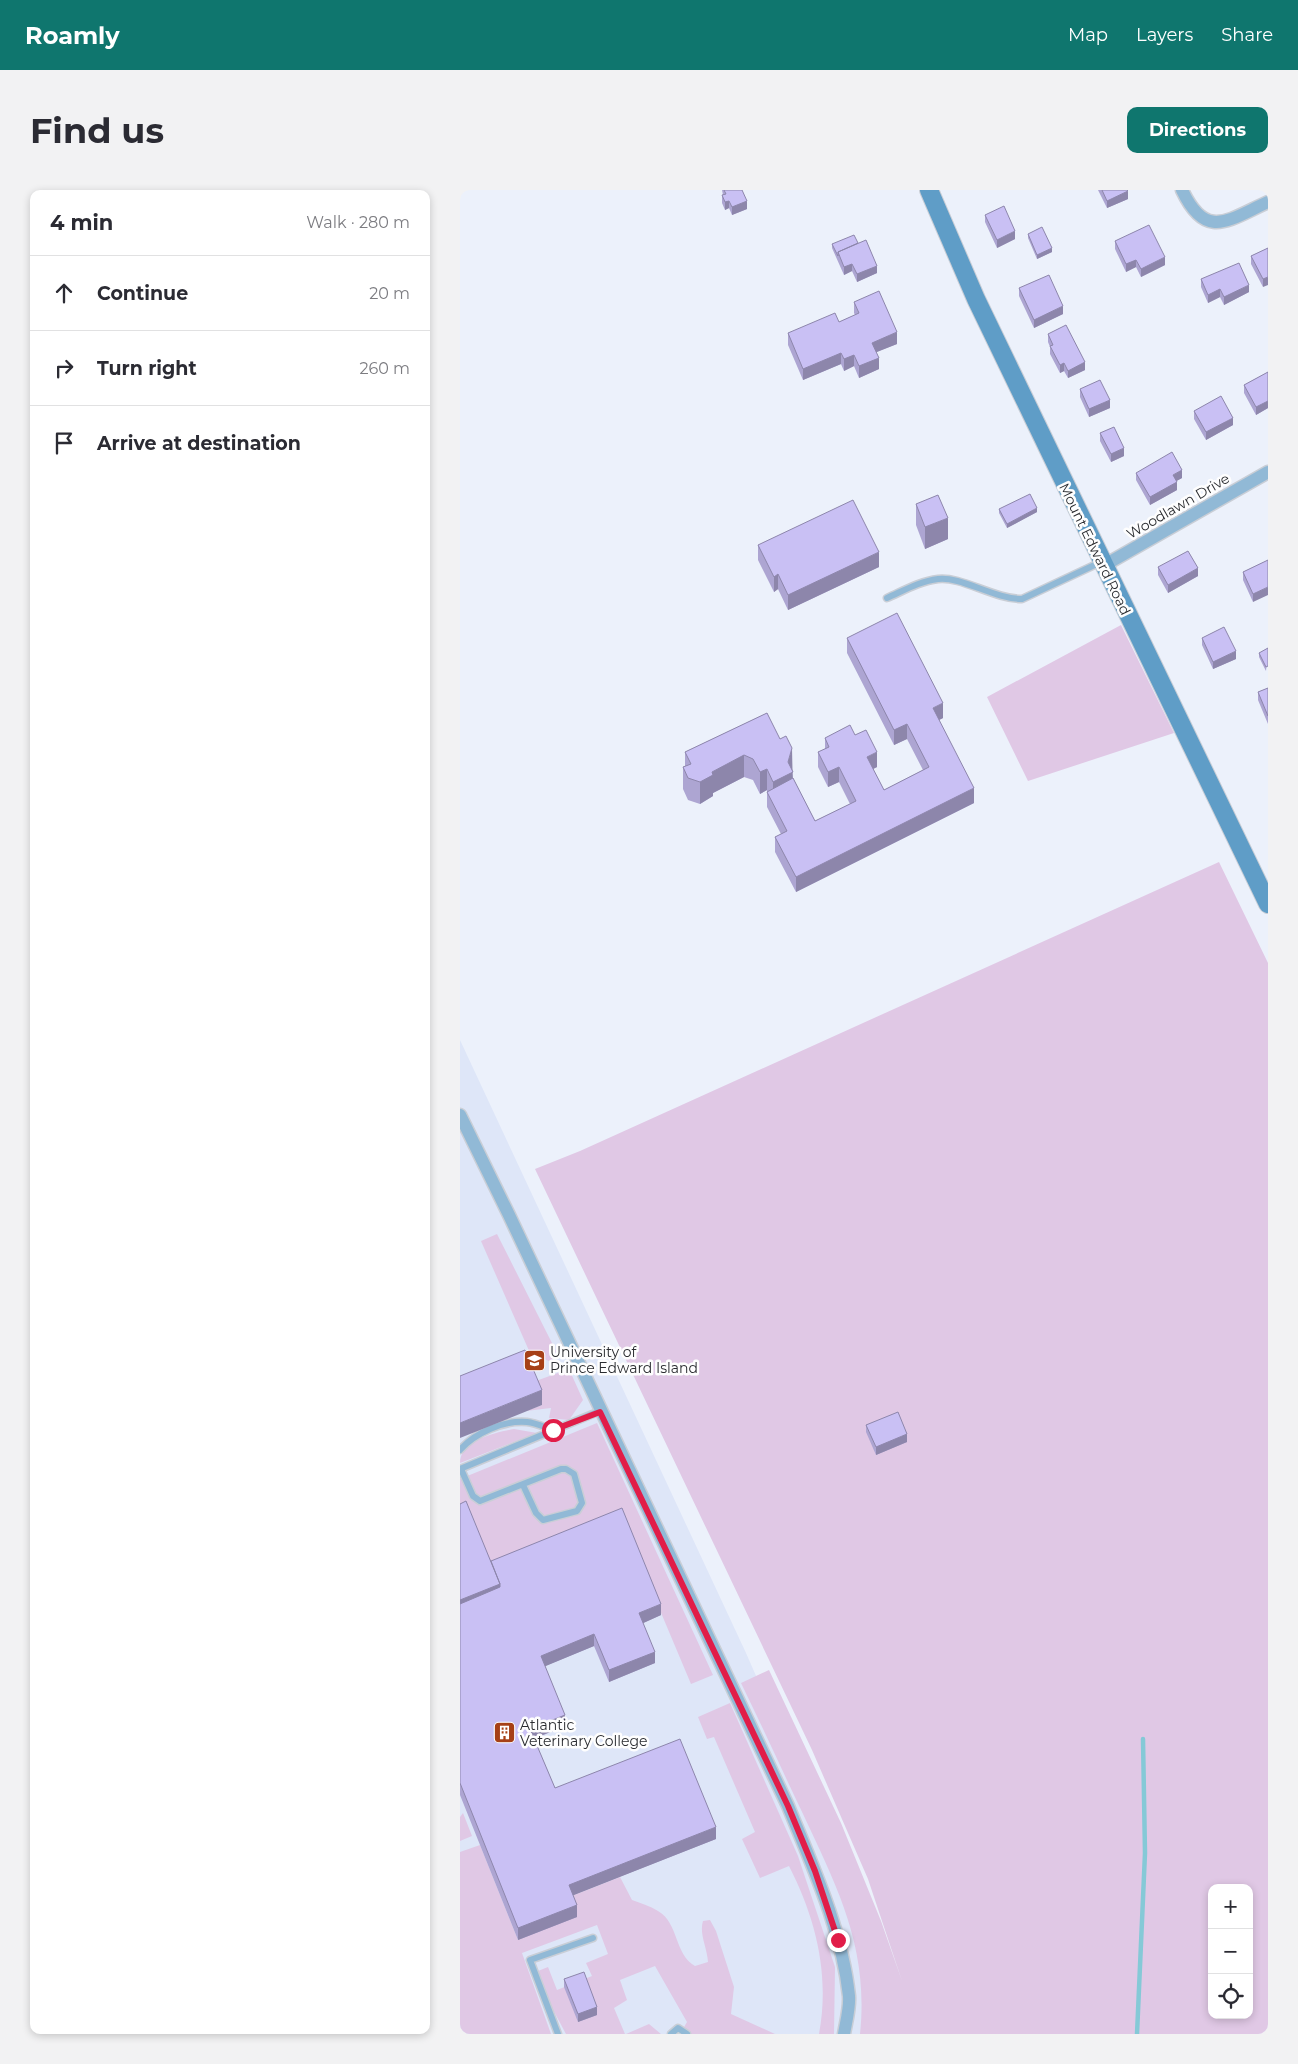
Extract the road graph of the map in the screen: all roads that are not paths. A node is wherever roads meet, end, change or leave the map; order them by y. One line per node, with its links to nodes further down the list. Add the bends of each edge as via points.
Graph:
1 (929, 190): 5 (street, Mount Edward Road, via 976,299)
2 (1182, 190): 3 (street, via 1198,217 1211,222 1225,222)
3 (1268, 202)
4 (1268, 472): 5 (street, Woodlawn Drive)
5 (1102, 564): 6 (lane, via 1022,598 1009,598 940,578); 7 (street, Mount Edward Road)
6 (887, 598)
7 (1268, 904)
8 (460, 1116): 9 (street)
9 (600, 1412): 10 (lane); 18 (street, via 788,1806 815,1871 838,1940 849,1998)
10 (553, 1430): 11 (lane, via 534,1423 515,1422 474,1436); 12 (lane)
11 (460, 1450)
12 (461, 1469): 13 (lane, via 473,1496 480,1502)
13 (523, 1485): 13 (lane, via 566,1468 574,1474 582,1503 577,1510 543,1520 536,1513)
14 (593, 1938): 15 (lane, via 530,1960)
15 (558, 2034)
16 (671, 2034): 17 (lane, via 678,2028)
17 (687, 2034)
18 (844, 2034)

